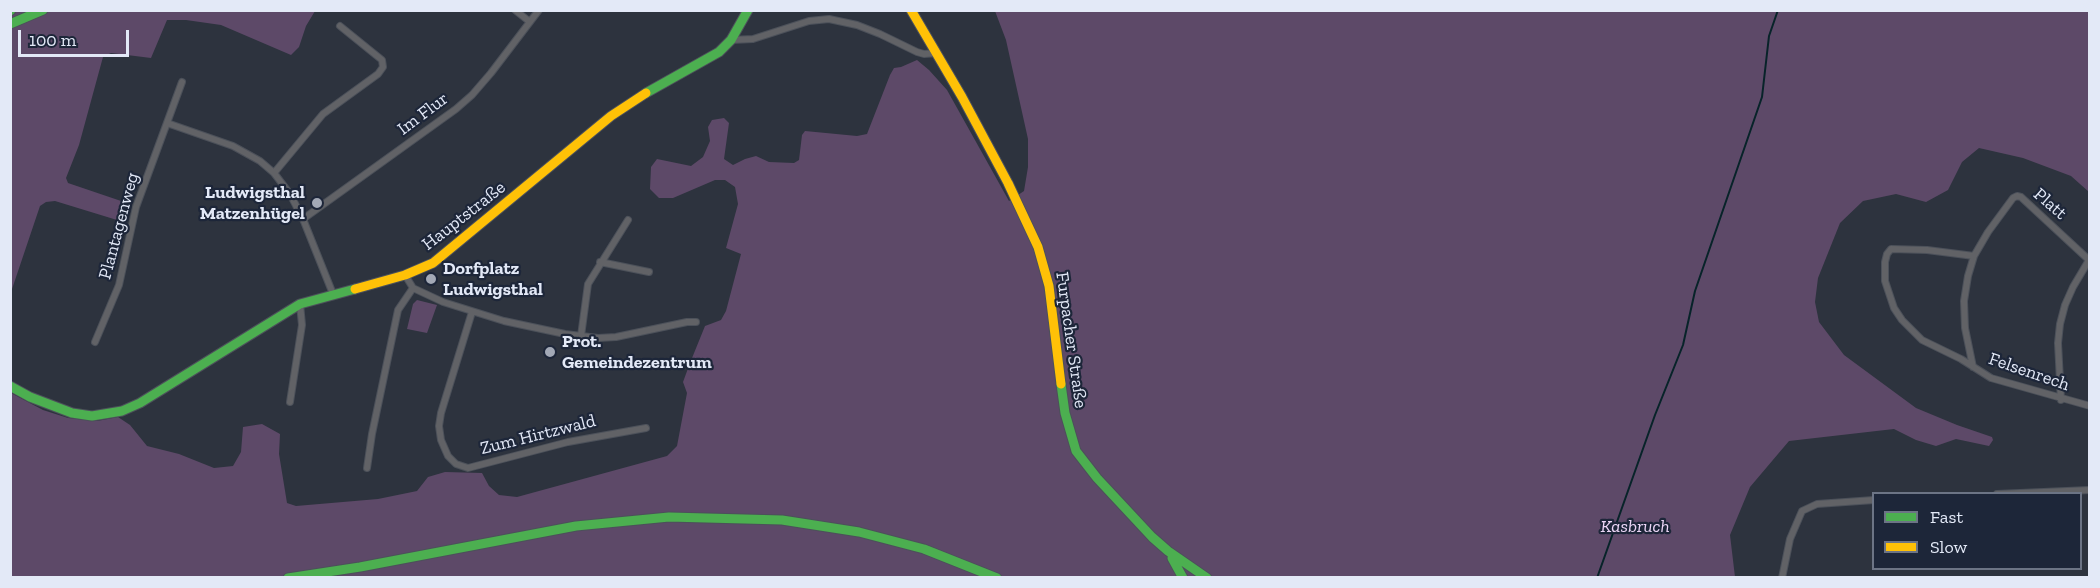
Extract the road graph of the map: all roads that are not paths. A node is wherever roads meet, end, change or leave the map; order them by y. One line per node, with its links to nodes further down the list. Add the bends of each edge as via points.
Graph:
1 (43, 10): 7 (main road)
2 (515, 10): 6 (street)
3 (539, 10): 6 (street, Im Flur)
4 (748, 10): 9 (main road, Hauptstraße)
5 (911, 10): 10 (main road, Furpacher Straße)
6 (530, 22): 14 (street, Im Flur, via 491,73 456,109)
7 (10, 24)
8 (340, 27): 13 (street, via 382,60 383,67 323,114)
9 (731, 40): 10 (street, via 753,39 809,21 829,19 865,28 917,52); 20 (main road, Hauptstraße, via 719,52 611,116 448,253)
10 (937, 53): 38 (main road, Furpacher Straße, via 1038,247 1049,286 1065,413 1073,445 1091,472)
11 (182, 82): 12 (street, Plantagenweg)
12 (167, 123): 13 (street, via 233,146); 27 (street, Plantagenweg, via 136,207 119,285)
13 (274, 173): 14 (street)
14 (303, 219): 22 (street)
15 (628, 220): 18 (street)
16 (1974, 256): 17 (street, Platt, via 2017,196); 28 (street, via 1964,301); 28 (street, Felsenrech, via 1900,248 1891,249 1885,262 1885,281 1894,308 1911,331)
17 (2090, 260): 30 (street, via 2073,287 2060,324)
18 (600, 262): 19 (street); 26 (street, via 588,284)
19 (649, 272)
20 (405, 275): 21 (street); 22 (main road, Hauptstraße)
21 (413, 288): 24 (street); 34 (street, via 398,310)
22 (333, 294): 23 (main road, Hauptstraße)
23 (300, 304): 29 (main road, Hauptstraße, via 124,410 92,416 61,410); 31 (street, via 302,325)
24 (472, 312): 26 (street); 33 (street, Zum Hirtzwald, via 439,426 448,456 456,464 468,468 568,442)
25 (696, 322): 26 (street, via 616,337)
26 (581, 336)
27 (95, 342)
28 (1972, 367): 30 (street, Felsenrech, via 1991,378)
29 (10, 386)
30 (2061, 400): 32 (street, Felsenrech)
31 (290, 402)
32 (2090, 406)
33 (646, 428)
34 (367, 468)
35 (2090, 490): 36 (street)
36 (2044, 492)
37 (1872, 500): 43 (street, via 1817,504 1802,512 1790,539)
38 (1168, 551): 39 (main road, Furpacher Straße); 42 (main road)
39 (1200, 576)
40 (288, 578): 41 (main road, via 576,526 669,517 782,520 859,532 933,552)
41 (997, 578)
42 (1183, 578)
43 (1782, 578)

